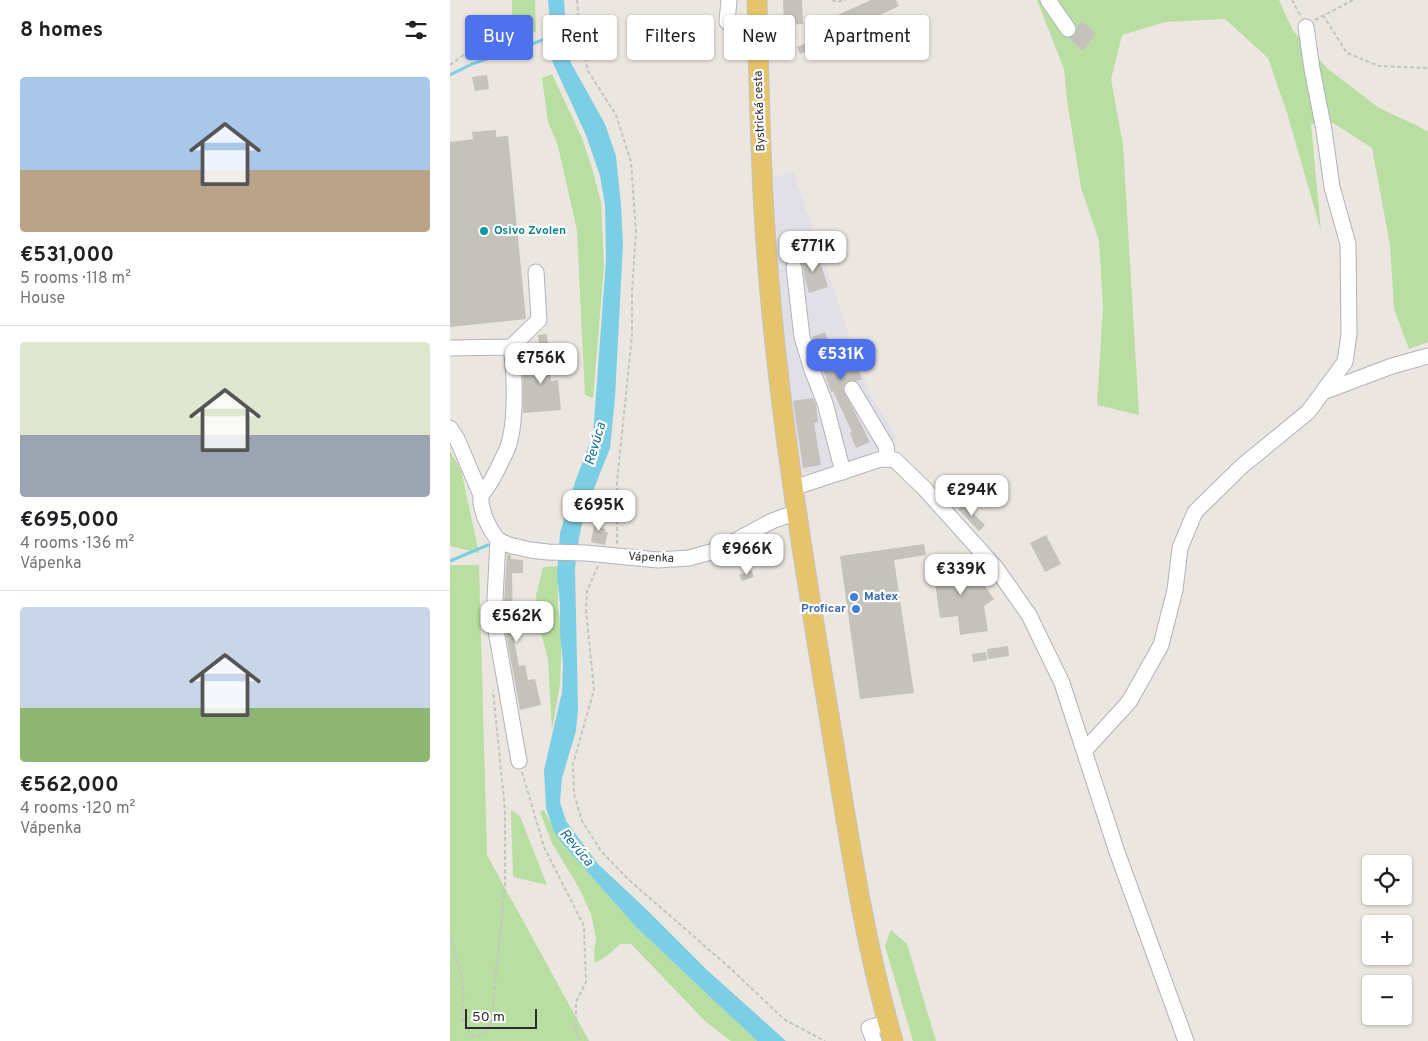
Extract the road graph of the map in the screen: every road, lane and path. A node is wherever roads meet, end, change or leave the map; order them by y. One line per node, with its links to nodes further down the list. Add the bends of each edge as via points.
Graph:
1 (576, 0): 29 (path, via 588,71 616,115 631,162 636,231 632,336 617,482 618,532)
2 (729, 0): 9 (street)
3 (757, 0): 25 (main road, Bystrická cesta, via 770,289)
4 (832, 0): 5 (path)
5 (846, 0)
6 (1048, 0): 11 (street)
7 (1292, 0): 10 (path)
8 (1353, 0): 14 (path, via 1322,15 1347,54 1379,66)
9 (728, 15)
10 (1306, 27): 21 (street, via 1332,187 1348,244 1349,334 1346,362)
11 (1068, 29)
12 (465, 55): 13 (path)
13 (450, 64)
14 (1428, 68)
15 (794, 268): 24 (street, via 802,337 825,403)
16 (536, 272): 17 (street, via 539,320)
17 (511, 347): 18 (street); 26 (street, via 514,419 510,442)
18 (450, 348)
19 (1428, 356): 21 (street)
20 (852, 389): 23 (street, via 886,446)
21 (1323, 392): 31 (street, via 1308,412 1242,466 1195,512 1180,548 1175,590 1160,645 1129,702)
22 (450, 428): 26 (street)
23 (888, 459): 24 (street); 31 (street, via 900,462 996,568 1029,615 1062,683)
24 (843, 472): 25 (street)
25 (793, 488): 27 (main road, Bystrická cesta)
26 (481, 495): 28 (street, via 485,518)
27 (797, 512): 29 (street, Vápenka, via 772,521 718,550 689,558 658,560); 34 (main road, Bystrická cesta, via 856,880)
28 (498, 540): 29 (street, Vápenka, via 530,550); 32 (street, via 494,619)
29 (610, 556): 36 (path, via 587,590 594,690 573,764 574,794 582,821 601,851 629,880 785,1020)
30 (494, 683): 33 (path, via 505,810 505,884 492,1014 488,1030 482,1035 473,1036 465,1028 463,983)
31 (1084, 751): 39 (street)
32 (519, 761): 35 (path, via 544,847 584,926 586,982 576,1002 576,1031)
33 (450, 936)
34 (888, 1022): 37 (street, via 869,1028); 38 (main road, Bystrická cesta)
35 (580, 1041)
36 (825, 1041)
37 (874, 1041)
38 (893, 1041)
39 (1186, 1041)

